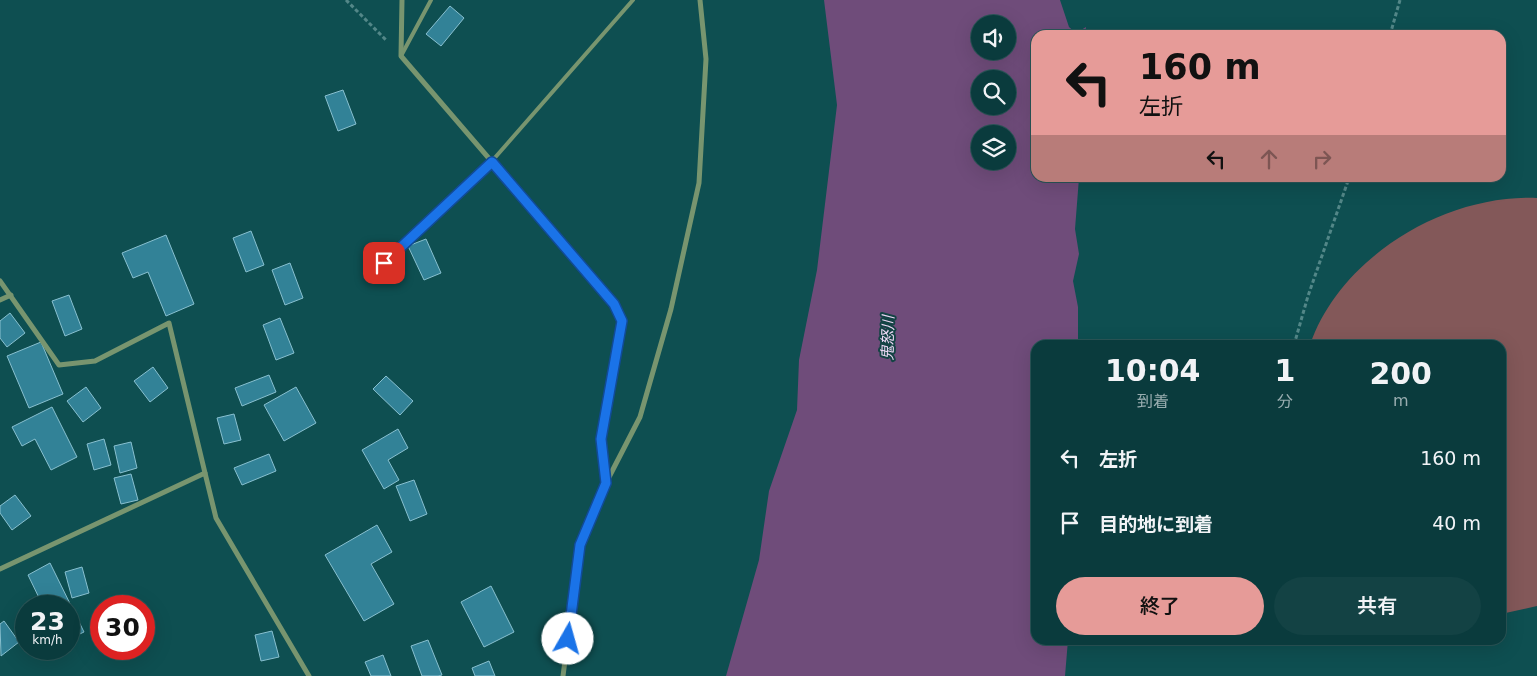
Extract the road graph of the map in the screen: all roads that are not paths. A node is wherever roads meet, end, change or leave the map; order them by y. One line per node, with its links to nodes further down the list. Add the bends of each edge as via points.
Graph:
1 (402, 0): 5 (street)
2 (431, 0): 5 (lane)
3 (632, 0): 6 (lane)
4 (700, 0): 12 (street, via 706,58 699,183 671,309 640,417)
5 (401, 56): 6 (street)
6 (492, 162): 7 (lane); 12 (street, via 614,304 622,321 601,439)
7 (371, 276)
8 (0, 281): 9 (street)
9 (11, 295): 10 (street); 11 (street, via 60,365 95,361 169,323)
10 (0, 300)
11 (205, 473): 13 (street); 14 (street, via 216,518)
12 (606, 483): 15 (street, via 580,545)
13 (0, 569)
14 (309, 676)
15 (563, 676)

